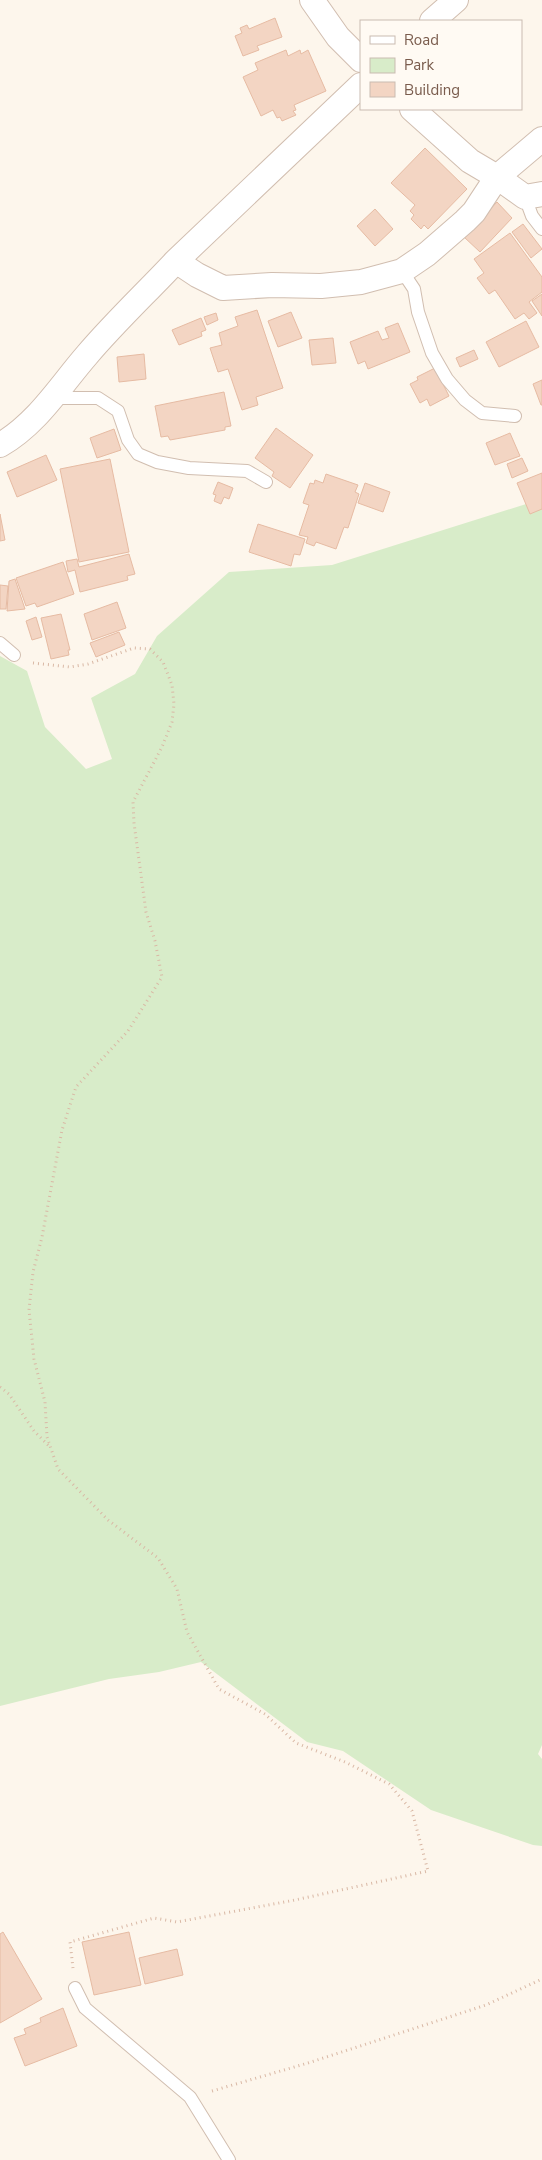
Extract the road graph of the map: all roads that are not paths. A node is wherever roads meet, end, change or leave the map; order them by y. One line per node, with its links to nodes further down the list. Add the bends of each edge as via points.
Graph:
1 (312, 0): 4 (street, via 338,36)
2 (456, 0): 3 (street)
3 (433, 20)
4 (360, 59)
5 (360, 86): 11 (street)
6 (413, 110): 8 (street, via 470,161)
7 (542, 139): 8 (street)
8 (497, 177): 9 (street); 12 (street, via 474,212 427,254)
9 (533, 196): 10 (lane, via 532,216)
10 (542, 229)
11 (176, 260): 12 (street, via 196,275 223,288 321,286 362,282); 13 (street, via 88,353)
12 (402, 271): 14 (lane, via 414,289 432,353 447,379 465,400 482,413)
13 (51, 398): 15 (street, via 17,435); 16 (lane, via 98,398 118,411 128,440 138,454 157,462 189,468 247,471)
14 (514, 416)
15 (0, 445)
16 (266, 482)
17 (0, 644): 18 (lane)
18 (14, 655)
19 (75, 1988): 20 (lane, via 85,2008 190,2097)
20 (229, 2160)

